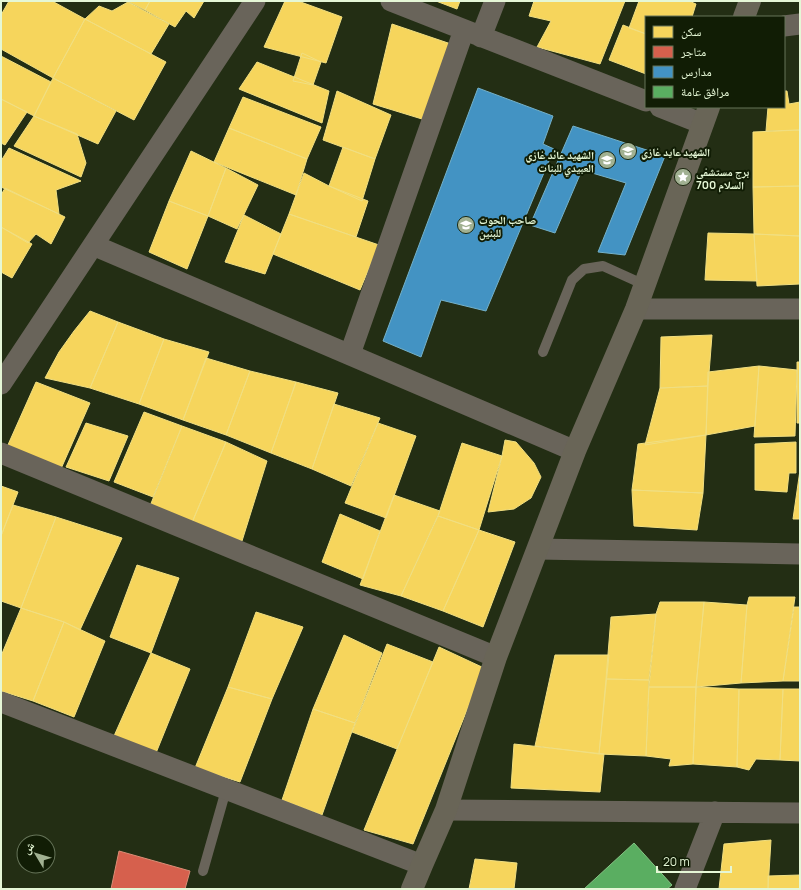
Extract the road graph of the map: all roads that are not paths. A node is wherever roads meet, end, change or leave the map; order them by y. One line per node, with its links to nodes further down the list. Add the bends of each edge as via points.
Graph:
1 (255, 1): 12 (street)
2 (391, 1): 8 (street)
3 (495, 1): 8 (street)
4 (750, 1): 5 (street)
5 (744, 16)
6 (800, 24): 7 (street)
7 (785, 26)
8 (472, 33): 9 (street); 17 (street)
9 (645, 101)
10 (666, 108): 11 (street)
11 (706, 115): 13 (street)
12 (93, 245): 17 (street); 18 (street)
13 (645, 285): 14 (street); 16 (lane, via 603,266 584,268 572,280)
14 (636, 309): 15 (street); 19 (street)
15 (800, 309)
16 (542, 352)
17 (350, 354): 19 (street)
18 (1, 384)
19 (575, 451): 21 (street)
20 (1, 454): 23 (street)
21 (538, 549): 22 (street); 23 (street)
22 (800, 554)
23 (496, 657): 26 (street)
24 (1, 702): 25 (street)
25 (226, 790): 29 (street); 30 (lane)
26 (446, 810): 27 (street); 29 (street)
27 (715, 812): 28 (street); 32 (street)
28 (800, 813)
29 (422, 865): 31 (street)
30 (203, 871)
31 (412, 889)
32 (685, 889)

